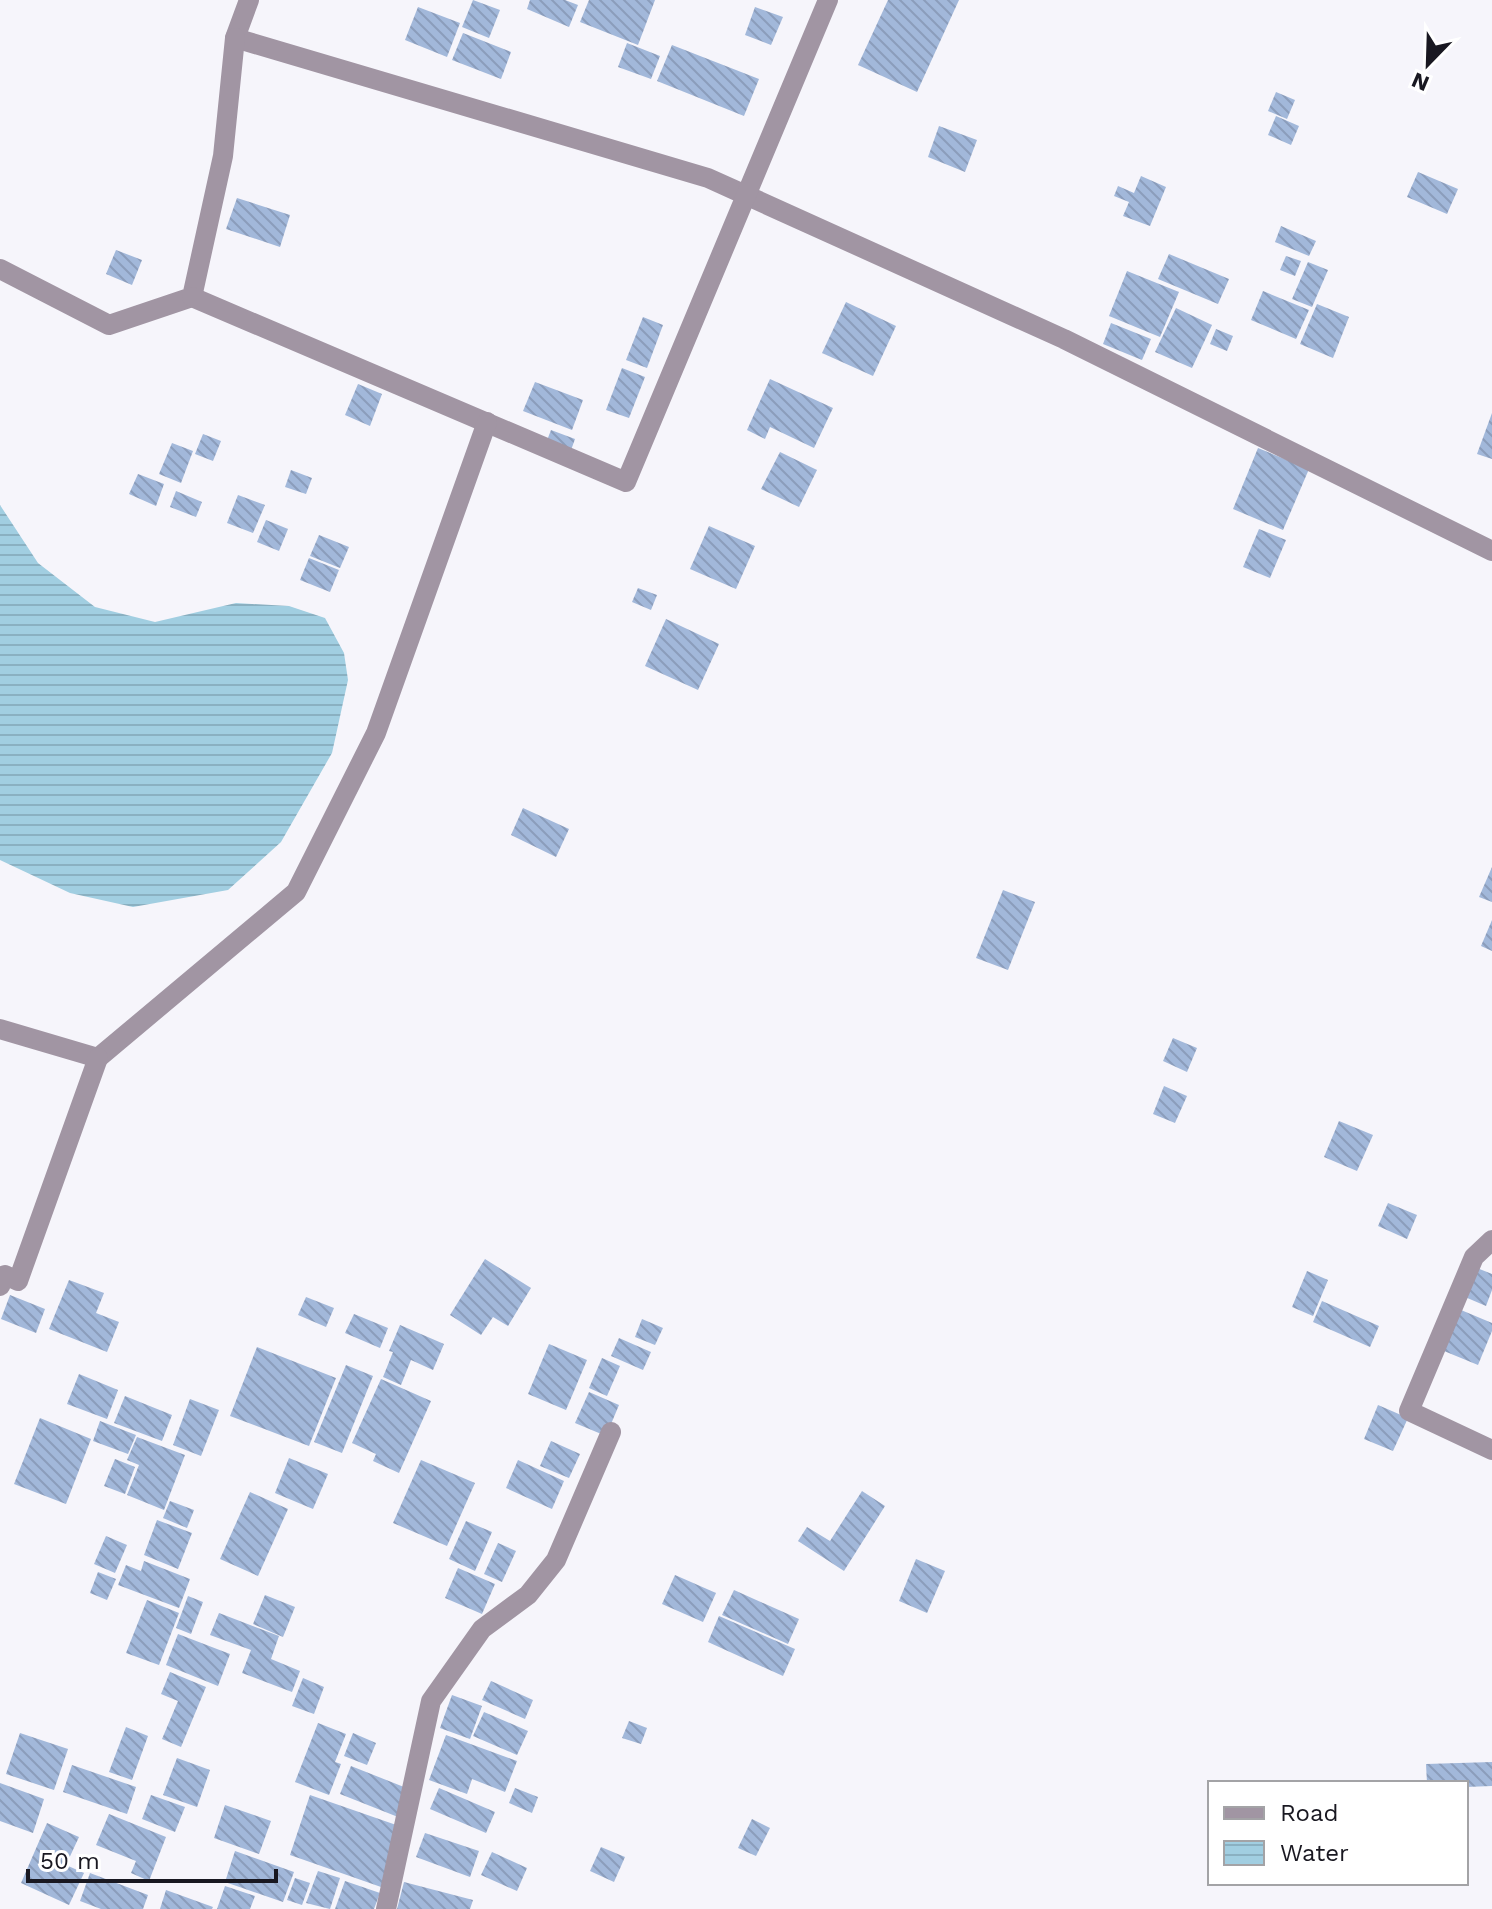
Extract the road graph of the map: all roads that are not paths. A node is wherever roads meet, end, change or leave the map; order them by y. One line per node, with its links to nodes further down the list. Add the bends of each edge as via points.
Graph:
1 (249, 0): 3 (street)
2 (828, 0): 4 (street)
3 (235, 38): 4 (street, via 708,178); 6 (street, via 223,156)
4 (746, 195): 7 (street, via 626,482); 8 (street, via 1064,339)
5 (0, 269): 6 (street, via 109,325)
6 (192, 297): 7 (street)
7 (487, 422): 10 (street, via 376,733 296,892)
8 (1492, 551)
9 (0, 1029): 10 (street)
10 (98, 1058): 12 (street, via 18,1281 5,1275)
11 (1492, 1240): 14 (street, via 1474,1257 1409,1411)
12 (0, 1286)
13 (611, 1432): 15 (street, via 556,1560 528,1595 482,1629 431,1701)
14 (1492, 1450)
15 (386, 1909)

